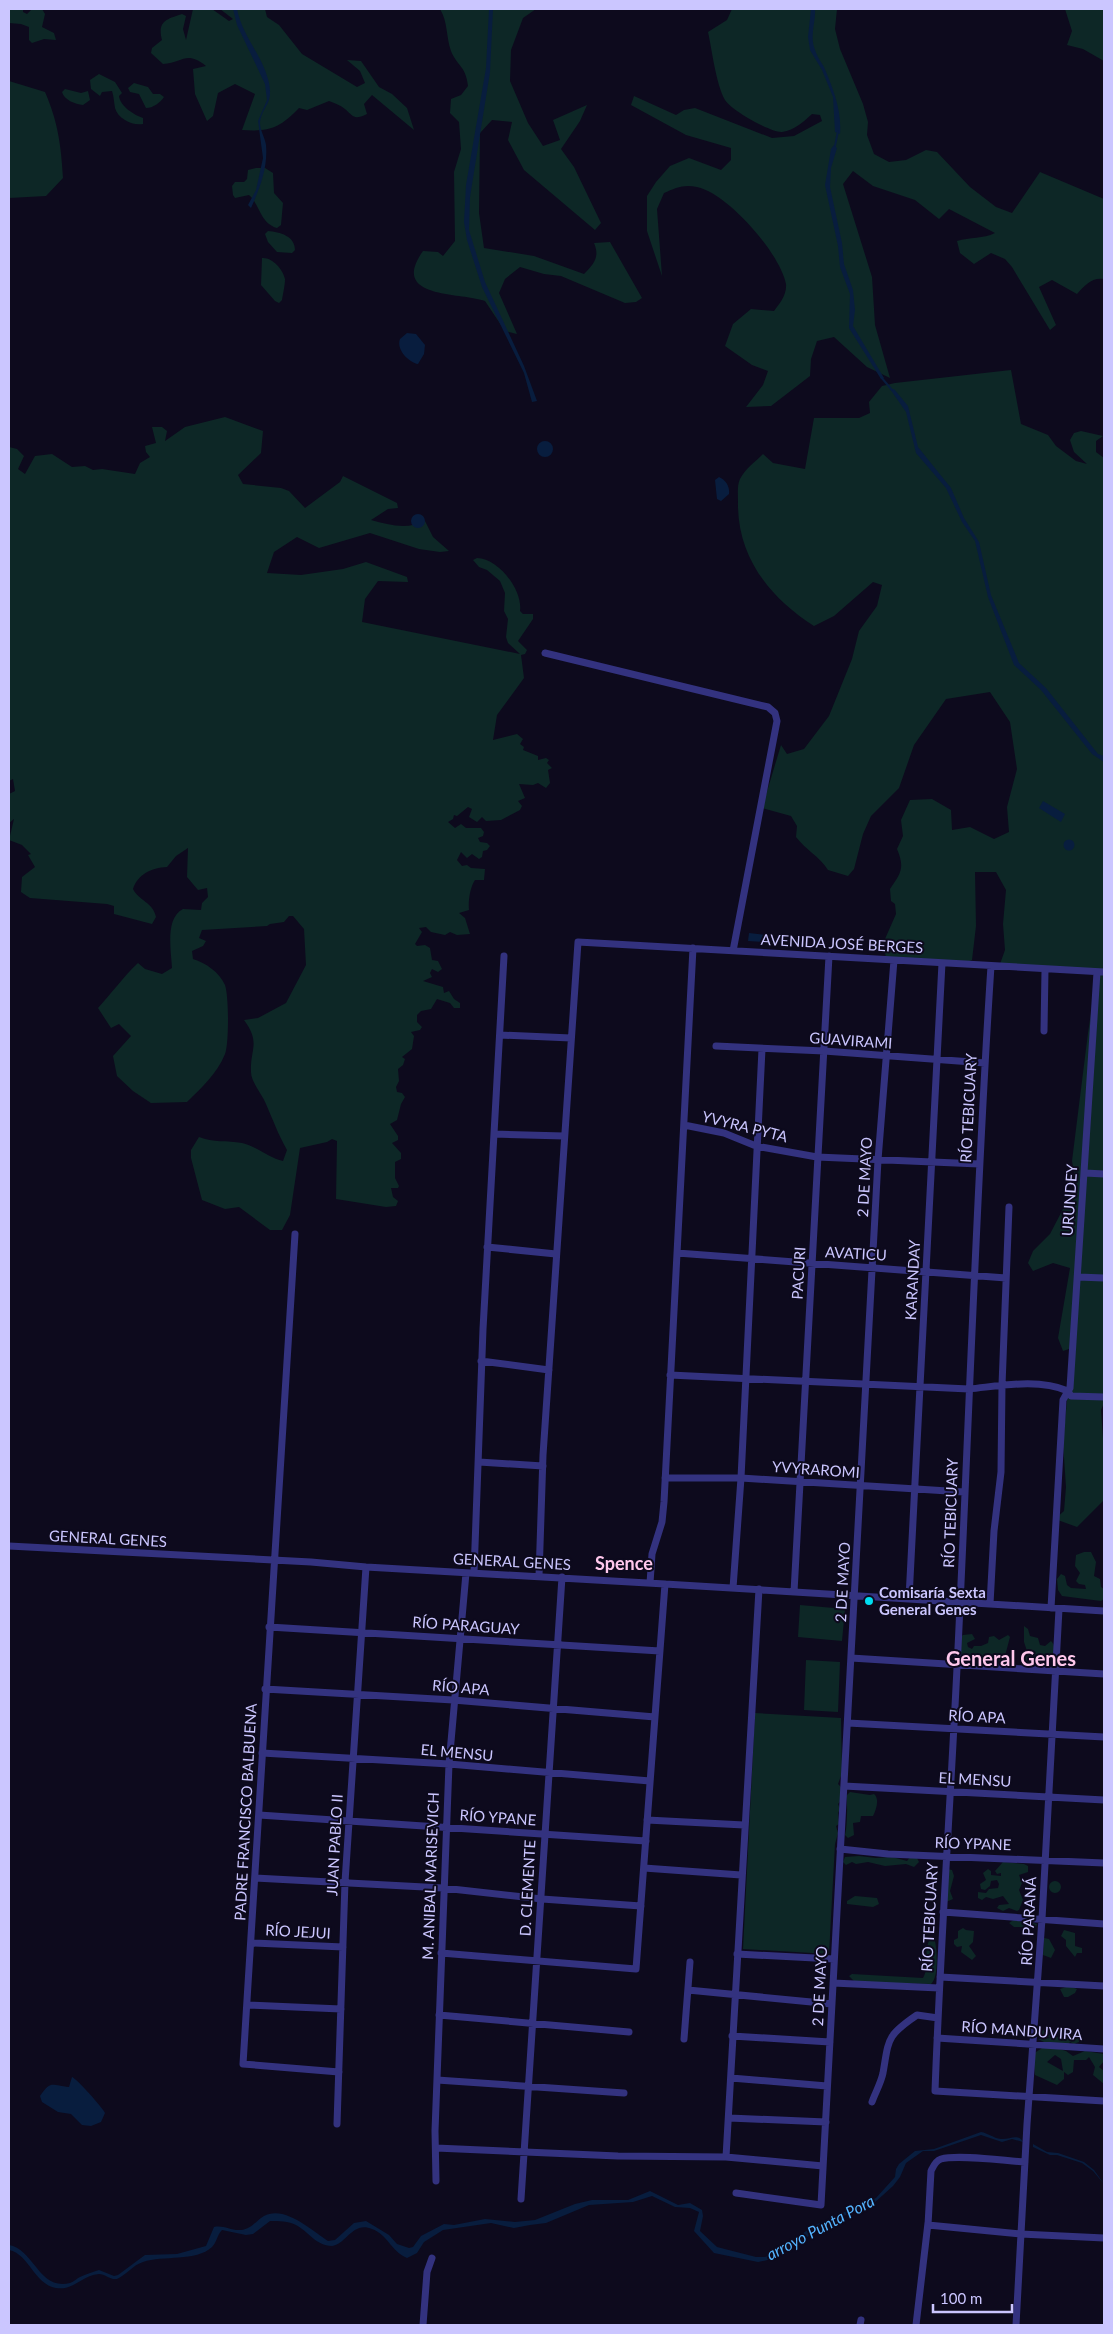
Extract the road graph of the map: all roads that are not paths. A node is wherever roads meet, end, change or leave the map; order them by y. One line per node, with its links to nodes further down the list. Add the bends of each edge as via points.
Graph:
1 (545, 653): 3 (street, via 768,707 775,713 777,721)
2 (693, 948): 3 (street, AVENIDA JOSÉ BERGES); 13 (street, AVENIDA JOSÉ BERGES, via 578,942); 20 (street)
3 (733, 950): 5 (street, AVENIDA JOSÉ BERGES)
4 (504, 956): 12 (street, M. ANIBAL MARISEVICH)
5 (829, 956): 6 (street, AVENIDA JOSÉ BERGES); 16 (street, PACURI)
6 (894, 960): 7 (street, AVENIDA JOSÉ BERGES); 17 (street, 2 DE MAYO)
7 (942, 963): 8 (street, AVENIDA JOSÉ BERGES); 18 (street, KARANDAY)
8 (991, 966): 9 (street, AVENIDA JOSÉ BERGES); 19 (street, RÍO TEBICUARY)
9 (1045, 970): 10 (street, AVENIDA JOSÉ BERGES); 11 (street)
10 (1101, 972): 28 (street, URUNDEY)
11 (1044, 1031)
12 (500, 1035): 13 (street); 21 (street, M. ANIBAL MARISEVICH)
13 (571, 1038): 22 (street)
14 (716, 1046): 15 (street, GUAVIRAMI)
15 (762, 1048): 16 (street, GUAVIRAMI); 23 (street)
16 (824, 1051): 17 (street, GUAVIRAMI); 24 (street, PACURI)
17 (886, 1056): 18 (street, GUAVIRAMI); 25 (street, 2 DE MAYO)
18 (936, 1060): 19 (street, GUAVIRAMI); 26 (street, KARANDAY)
19 (984, 1063): 27 (street, RÍO TEBICUARY)
20 (684, 1125): 23 (street, YVYRA PYTA, via 724,1133); 33 (street)
21 (494, 1134): 22 (street); 32 (street, M. ANIBAL MARISEVICH)
22 (564, 1136): 34 (street)
23 (756, 1146): 24 (street, YVYRA PYTA); 35 (street)
24 (817, 1157): 25 (street, YVYRA PYTA); 36 (street, PACURI)
25 (878, 1160): 26 (street, YVYRA PYTA); 37 (street, 2 DE MAYO)
26 (931, 1163): 27 (street, YVYRA PYTA); 38 (street, KARANDAY)
27 (979, 1164): 39 (street, RÍO TEBICUARY)
28 (1085, 1173): 29 (street); 40 (street, URUNDEY)
29 (1104, 1174)
30 (1009, 1207): 41 (street)
31 (295, 1234): 63 (street, PADRE FRANCISCO BALBUENA)
32 (487, 1248): 34 (street); 43 (street, M. ANIBAL MARISEVICH)
33 (677, 1253): 35 (street, AVATICU); 45 (street)
34 (556, 1254): 44 (street)
35 (751, 1259): 36 (street, AVATICU); 46 (street)
36 (813, 1264): 37 (street, AVATICU); 47 (street, PACURI)
37 (873, 1267): 38 (street, AVATICU); 48 (street, 2 DE MAYO)
38 (926, 1271): 39 (street, AVATICU); 50 (street, KARANDAY)
39 (974, 1274): 41 (street, AVATICU); 51 (street, RÍO TEBICUARY)
40 (1078, 1277): 42 (street); 52 (street, URUNDEY)
41 (1006, 1278): 49 (street)
42 (1104, 1278)
43 (481, 1362): 44 (street); 54 (street, M. ANIBAL MARISEVICH)
44 (549, 1370): 55 (street)
45 (670, 1376): 46 (street); 56 (street)
46 (746, 1378): 47 (street); 57 (street)
47 (807, 1381): 48 (street); 58 (street, PACURI)
48 (867, 1385): 50 (street); 59 (street, 2 DE MAYO)
49 (1002, 1385): 51 (street); 52 (street, via 1055,1386); 76 (street, via 1001,1472)
50 (920, 1387): 51 (street); 60 (street, KARANDAY)
51 (969, 1389): 61 (street, RÍO TEBICUARY)
52 (1068, 1391): 53 (street, via 1071,1396); 77 (street, URUNDEY, via 1063,1400)
53 (1104, 1397)
54 (479, 1462): 55 (street); 65 (street, M. ANIBAL MARISEVICH)
55 (543, 1466): 66 (street)
56 (665, 1478): 57 (street, YVYRAROMI); 68 (street, via 662,1522 652,1554)
57 (741, 1478): 58 (street, YVYRAROMI); 70 (street)
58 (801, 1482): 59 (street, YVYRAROMI); 72 (street, PACURI)
59 (861, 1486): 60 (street, YVYRAROMI); 73 (street, 2 DE MAYO)
60 (916, 1489): 61 (street, YVYRAROMI); 74 (street, KARANDAY)
61 (964, 1492): 75 (street, RÍO TEBICUARY)
62 (9, 1546): 63 (street, GENERAL GENES)
63 (274, 1560): 64 (street, GENERAL GENES); 79 (street, PADRE FRANCISCO BALBUENA)
64 (366, 1567): 65 (street, GENERAL GENES); 80 (street, JUAN PABLO II)
65 (470, 1573): 66 (street, GENERAL GENES); 81 (street, M. ANIBAL MARISEVICH)
66 (539, 1576): 67 (street, GENERAL GENES)
67 (562, 1578): 68 (street, GENERAL GENES); 82 (street, D. CLEMENTE)
68 (650, 1583): 69 (street, GENERAL GENES)
69 (665, 1584): 70 (street, GENERAL GENES); 83 (street)
70 (733, 1588): 71 (street, GENERAL GENES)
71 (758, 1590): 72 (street, GENERAL GENES); 109 (street)
72 (794, 1592): 73 (street, GENERAL GENES)
73 (856, 1596): 74 (street, GENERAL GENES); 84 (street, 2 DE MAYO)
74 (909, 1598): 75 (street, GENERAL GENES)
75 (960, 1602): 76 (street, GENERAL GENES); 85 (street, RÍO TEBICUARY)
76 (990, 1604): 77 (street, GENERAL GENES)
77 (1055, 1608): 78 (street, GENERAL GENES); 86 (street, RÍO PARANÁ)
78 (1104, 1611)
79 (269, 1627): 80 (street, RÍO PARAGUAY); 88 (street, PADRE FRANCISCO BALBUENA)
80 (361, 1632): 81 (street, RÍO PARAGUAY); 89 (street, JUAN PABLO II)
81 (459, 1638): 82 (street, RÍO PARAGUAY); 90 (street, M. ANIBAL MARISEVICH)
82 (557, 1645): 83 (street, RÍO PARAGUAY); 91 (street, D. CLEMENTE)
83 (660, 1651): 92 (street)
84 (851, 1658): 85 (street); 93 (street, 2 DE MAYO)
85 (957, 1665): 86 (street); 94 (street, RÍO TEBICUARY)
86 (1054, 1672): 87 (street); 95 (street, RÍO PARANÁ)
87 (1104, 1674)
88 (265, 1688): 89 (street, RÍO APA); 97 (street, PADRE FRANCISCO BALBUENA)
89 (357, 1694): 90 (street, RÍO APA); 98 (street, JUAN PABLO II)
90 (453, 1700): 91 (street, RÍO APA); 99 (street, M. ANIBAL MARISEVICH)
91 (553, 1709): 92 (street, RÍO APA); 100 (street, D. CLEMENTE)
92 (655, 1717): 101 (street)
93 (848, 1723): 94 (street, RÍO APA); 102 (street, 2 DE MAYO)
94 (954, 1728): 95 (street, RÍO APA); 103 (street, RÍO TEBICUARY)
95 (1052, 1735): 96 (street, RÍO APA); 104 (street, RÍO PARANÁ)
96 (1104, 1738)
97 (262, 1753): 98 (street, EL MENSU); 106 (street, PADRE FRANCISCO BALBUENA)
98 (353, 1758): 99 (street, EL MENSU); 108 (street, JUAN PABLO II)
99 (449, 1764): 100 (street, EL MENSU); 110 (street, M. ANIBAL MARISEVICH)
100 (549, 1773): 101 (street, EL MENSU); 111 (street, D. CLEMENTE)
101 (650, 1781): 107 (street)
102 (844, 1786): 103 (street, EL MENSU); 113 (street, 2 DE MAYO)
103 (950, 1792): 104 (street, EL MENSU); 114 (street, RÍO TEBICUARY)
104 (1049, 1797): 105 (street, EL MENSU); 115 (street, RÍO PARANÁ)
105 (1104, 1800)
106 (258, 1815): 108 (street, RÍO YPANE); 119 (street, PADRE FRANCISCO BALBUENA)
107 (647, 1820): 109 (street); 112 (street)
108 (349, 1821): 110 (street, RÍO YPANE); 120 (street, JUAN PABLO II)
109 (744, 1825): 118 (street)
110 (446, 1827): 111 (street, RÍO YPANE); 121 (street, M. ANIBAL MARISEVICH)
111 (544, 1834): 112 (street, RÍO YPANE); 122 (street, D. CLEMENTE)
112 (646, 1841): 117 (street)
113 (840, 1849): 114 (street, RÍO YPANE); 131 (street, 2 DE MAYO)
114 (946, 1856): 115 (street, RÍO YPANE); 124 (street, RÍO TEBICUARY)
115 (1046, 1859): 116 (street, RÍO YPANE); 125 (street, RÍO PARANÁ)
116 (1104, 1862)
117 (644, 1868): 118 (street); 123 (street)
118 (741, 1875): 130 (street)
119 (255, 1878): 120 (street); 127 (street, PADRE FRANCISCO BALBUENA)
120 (346, 1882): 121 (street); 128 (street, JUAN PABLO II)
121 (443, 1888): 122 (street); 129 (street, M. ANIBAL MARISEVICH)
122 (542, 1900): 123 (street); 132 (street, D. CLEMENTE)
123 (641, 1906): 132 (street, via 636,1969)
124 (943, 1912): 125 (street); 134 (street, RÍO TEBICUARY)
125 (1042, 1919): 126 (street); 135 (street, RÍO PARANÁ)
126 (1104, 1924)
127 (252, 1942): 128 (street, RÍO JEJUI); 142 (street, PADRE FRANCISCO BALBUENA)
128 (343, 1948): 143 (street, JUAN PABLO II)
129 (441, 1953): 132 (street); 144 (street, M. ANIBAL MARISEVICH)
130 (736, 1954): 131 (street); 140 (street)
131 (834, 1958): 136 (street, 2 DE MAYO)
132 (537, 1961): 146 (street, D. CLEMENTE)
133 (690, 1962): 139 (street)
134 (940, 1978): 135 (street); 138 (street, RÍO TEBICUARY)
135 (1038, 1982): 137 (street); 152 (street, RÍO PARANÁ)
136 (833, 1983): 138 (street); 141 (street, 2 DE MAYO)
137 (1104, 1986)
138 (939, 1988): 145 (street, RÍO TEBICUARY)
139 (688, 1990): 140 (street); 150 (street)
140 (734, 1995): 141 (street); 148 (street)
141 (832, 2004): 151 (street, 2 DE MAYO)
142 (248, 2005): 143 (street); 154 (street, PADRE FRANCISCO BALBUENA, via 243,2064)
143 (341, 2010): 154 (street, JUAN PABLO II)
144 (439, 2014): 146 (street); 156 (street, M. ANIBAL MARISEVICH)
145 (938, 2018): 149 (street, RÍO TEBICUARY); 162 (street, via 917,2016 898,2028 886,2047 883,2075)
146 (533, 2023): 147 (street); 158 (street, D. CLEMENTE)
147 (629, 2032)
148 (732, 2036): 151 (street); 155 (street)
149 (937, 2038): 152 (street, RÍO MANDUVIRA); 160 (street, RÍO TEBICUARY, via 935,2091)
150 (684, 2039)
151 (830, 2042): 157 (street, 2 DE MAYO)
152 (1033, 2045): 153 (street, RÍO MANDUVIRA); 160 (street, RÍO PARANÁ)
153 (1104, 2049)
154 (339, 2072): 165 (street, JUAN PABLO II)
155 (731, 2078): 157 (street); 163 (street)
156 (437, 2080): 158 (street); 166 (street, M. ANIBAL MARISEVICH)
157 (828, 2086): 164 (street, 2 DE MAYO)
158 (529, 2087): 159 (street); 167 (street, D. CLEMENTE)
159 (624, 2093)
160 (1030, 2097): 161 (street); 169 (street, RÍO PARANÁ)
161 (1104, 2101)
162 (872, 2102)
163 (729, 2118): 164 (street); 168 (street)
164 (826, 2122): 170 (street, 2 DE MAYO)
165 (337, 2124)
166 (436, 2148): 167 (street); 171 (street, M. ANIBAL MARISEVICH)
167 (524, 2152): 168 (street); 173 (street, D. CLEMENTE)
168 (726, 2157): 170 (street)
169 (1025, 2162): 174 (street, via 977,2158 940,2160 931,2171); 175 (street, RÍO PARANÁ)
170 (824, 2166): 172 (street, 2 DE MAYO, via 821,2205)
171 (436, 2180)
172 (736, 2192)
173 (521, 2199)
174 (928, 2223): 175 (street); 179 (street)
175 (1021, 2234): 176 (street); 180 (street, RÍO PARANÁ)
176 (1104, 2238)
177 (432, 2258): 178 (street, via 427,2272)
178 (423, 2325)
179 (916, 2325)
180 (1016, 2325)

